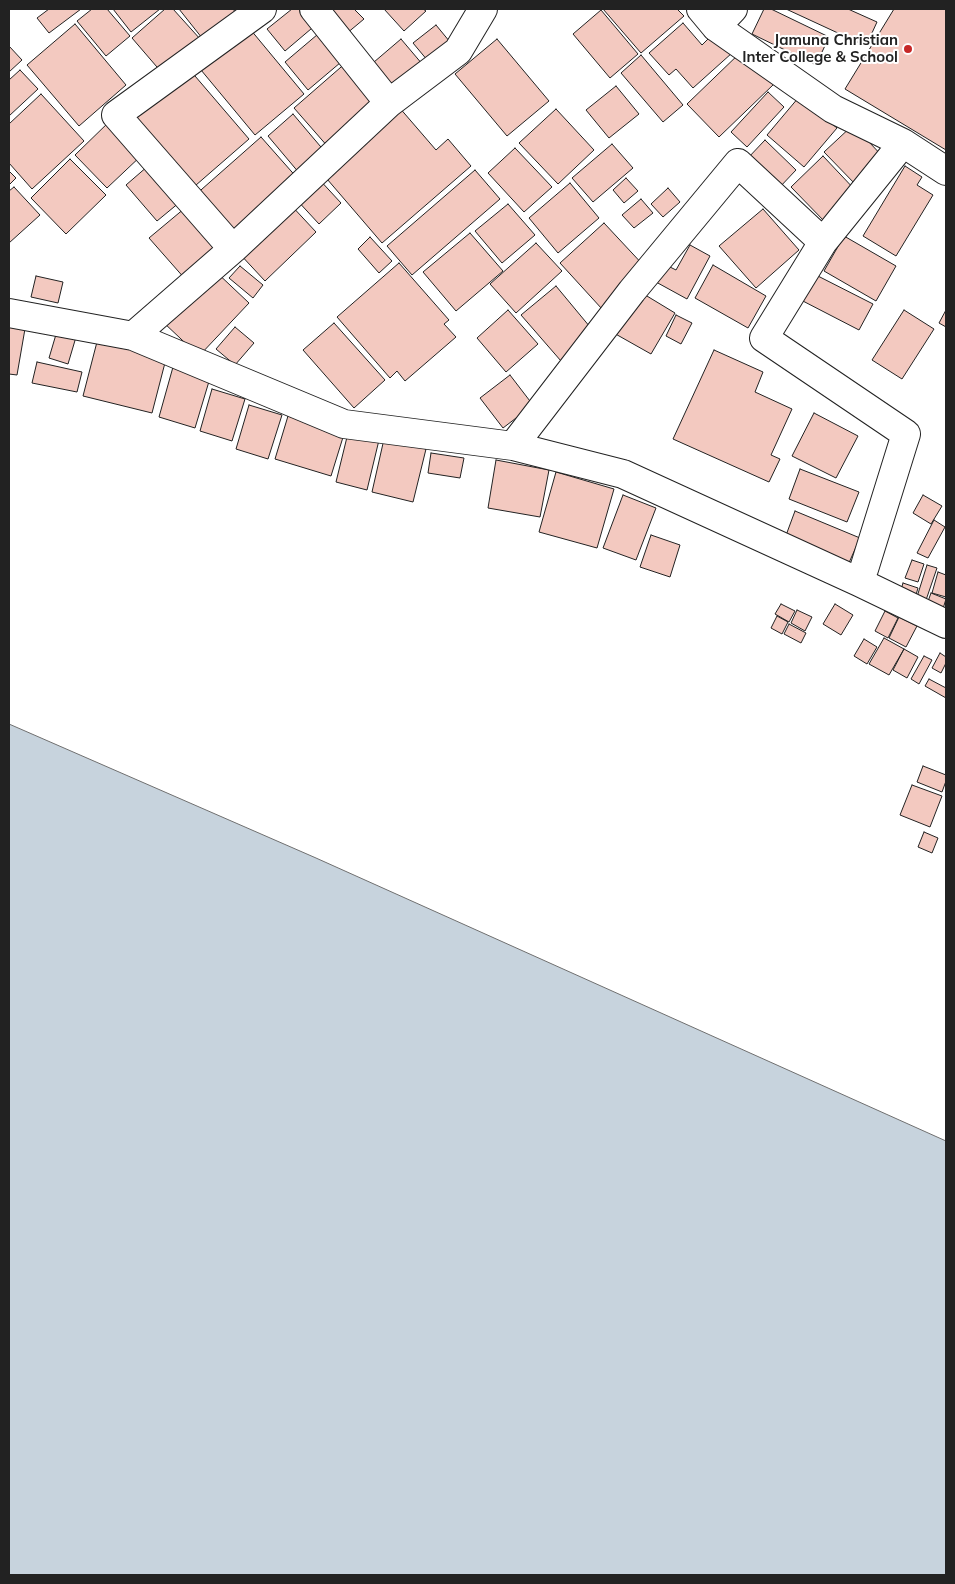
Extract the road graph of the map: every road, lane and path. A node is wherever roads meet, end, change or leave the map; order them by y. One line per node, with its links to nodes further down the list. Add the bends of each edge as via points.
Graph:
1 (262, 9): 9 (street, via 116,115)
2 (314, 9): 5 (street)
3 (483, 9): 5 (street, via 458,51)
4 (717, 15): 6 (street, via 833,109)
5 (389, 104): 9 (street)
6 (903, 143): 7 (street); 8 (street)
7 (946, 171)
8 (823, 242): 12 (street, via 738,163 632,291); 13 (street, via 764,338 906,434)
9 (233, 249): 11 (street)
10 (9, 313): 11 (street)
11 (133, 336): 12 (street, via 344,424)
12 (512, 446): 14 (street, via 624,474)
13 (864, 569)
14 (946, 624)

